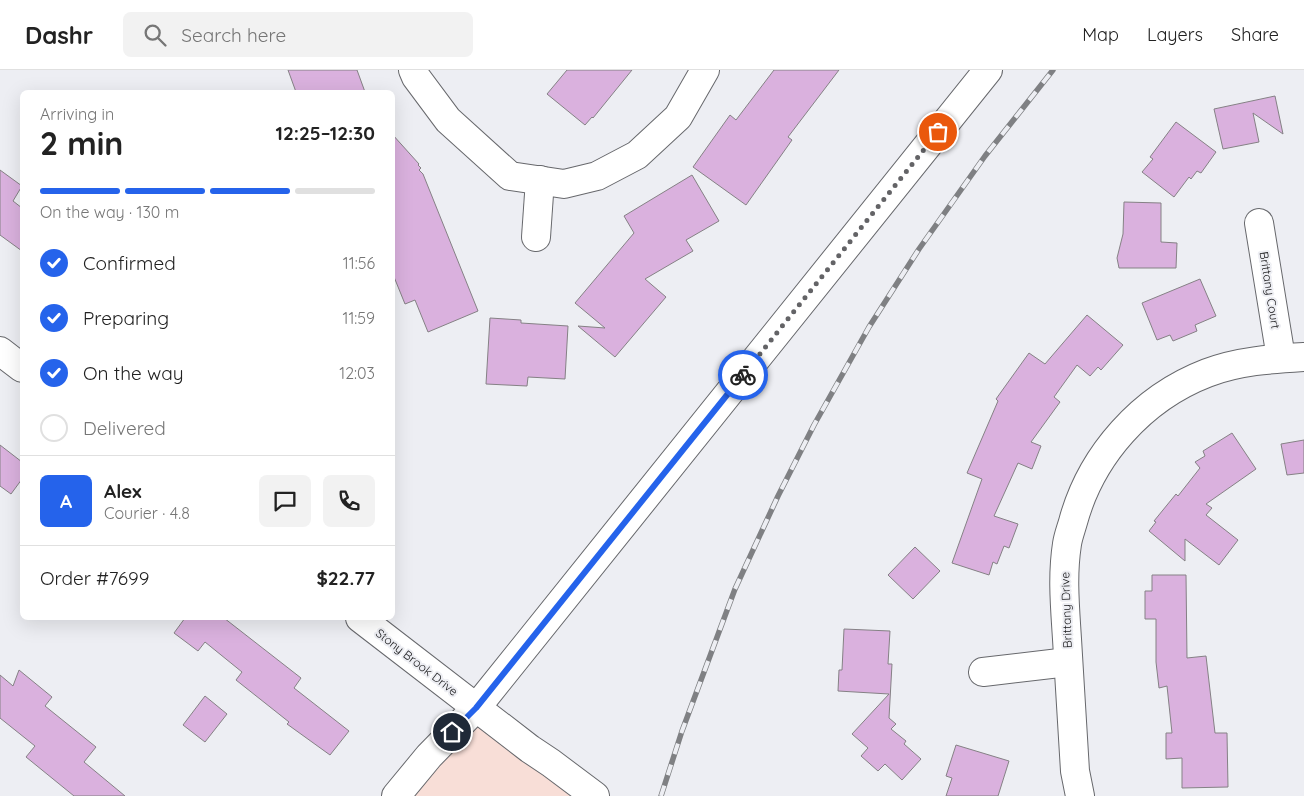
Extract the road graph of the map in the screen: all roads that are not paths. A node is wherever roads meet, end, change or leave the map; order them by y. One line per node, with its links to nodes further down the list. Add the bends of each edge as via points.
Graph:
1 (413, 70): 4 (street, via 448,120 510,176)
2 (705, 70): 4 (street, via 678,117 637,155 597,176 564,184)
3 (988, 70): 13 (street)
4 (540, 180): 6 (street)
5 (1259, 223): 8 (street, Brittany Court)
6 (536, 236)
7 (0, 351): 9 (street)
8 (1293, 357): 11 (street, Brittany Drive, via 1243,362 1207,373 1175,388 1119,434 1095,468 1078,503 1067,544 1064,581)
9 (20, 366)
10 (363, 620): 13 (street, Stony Brook Drive)
11 (1068, 662): 12 (street); 16 (street, Brittany Drive, via 1075,771)
12 (983, 672)
13 (476, 708): 14 (street, via 428,756); 15 (street, Stony Brook Drive)
14 (396, 796)
15 (595, 796)
16 (1080, 796)

